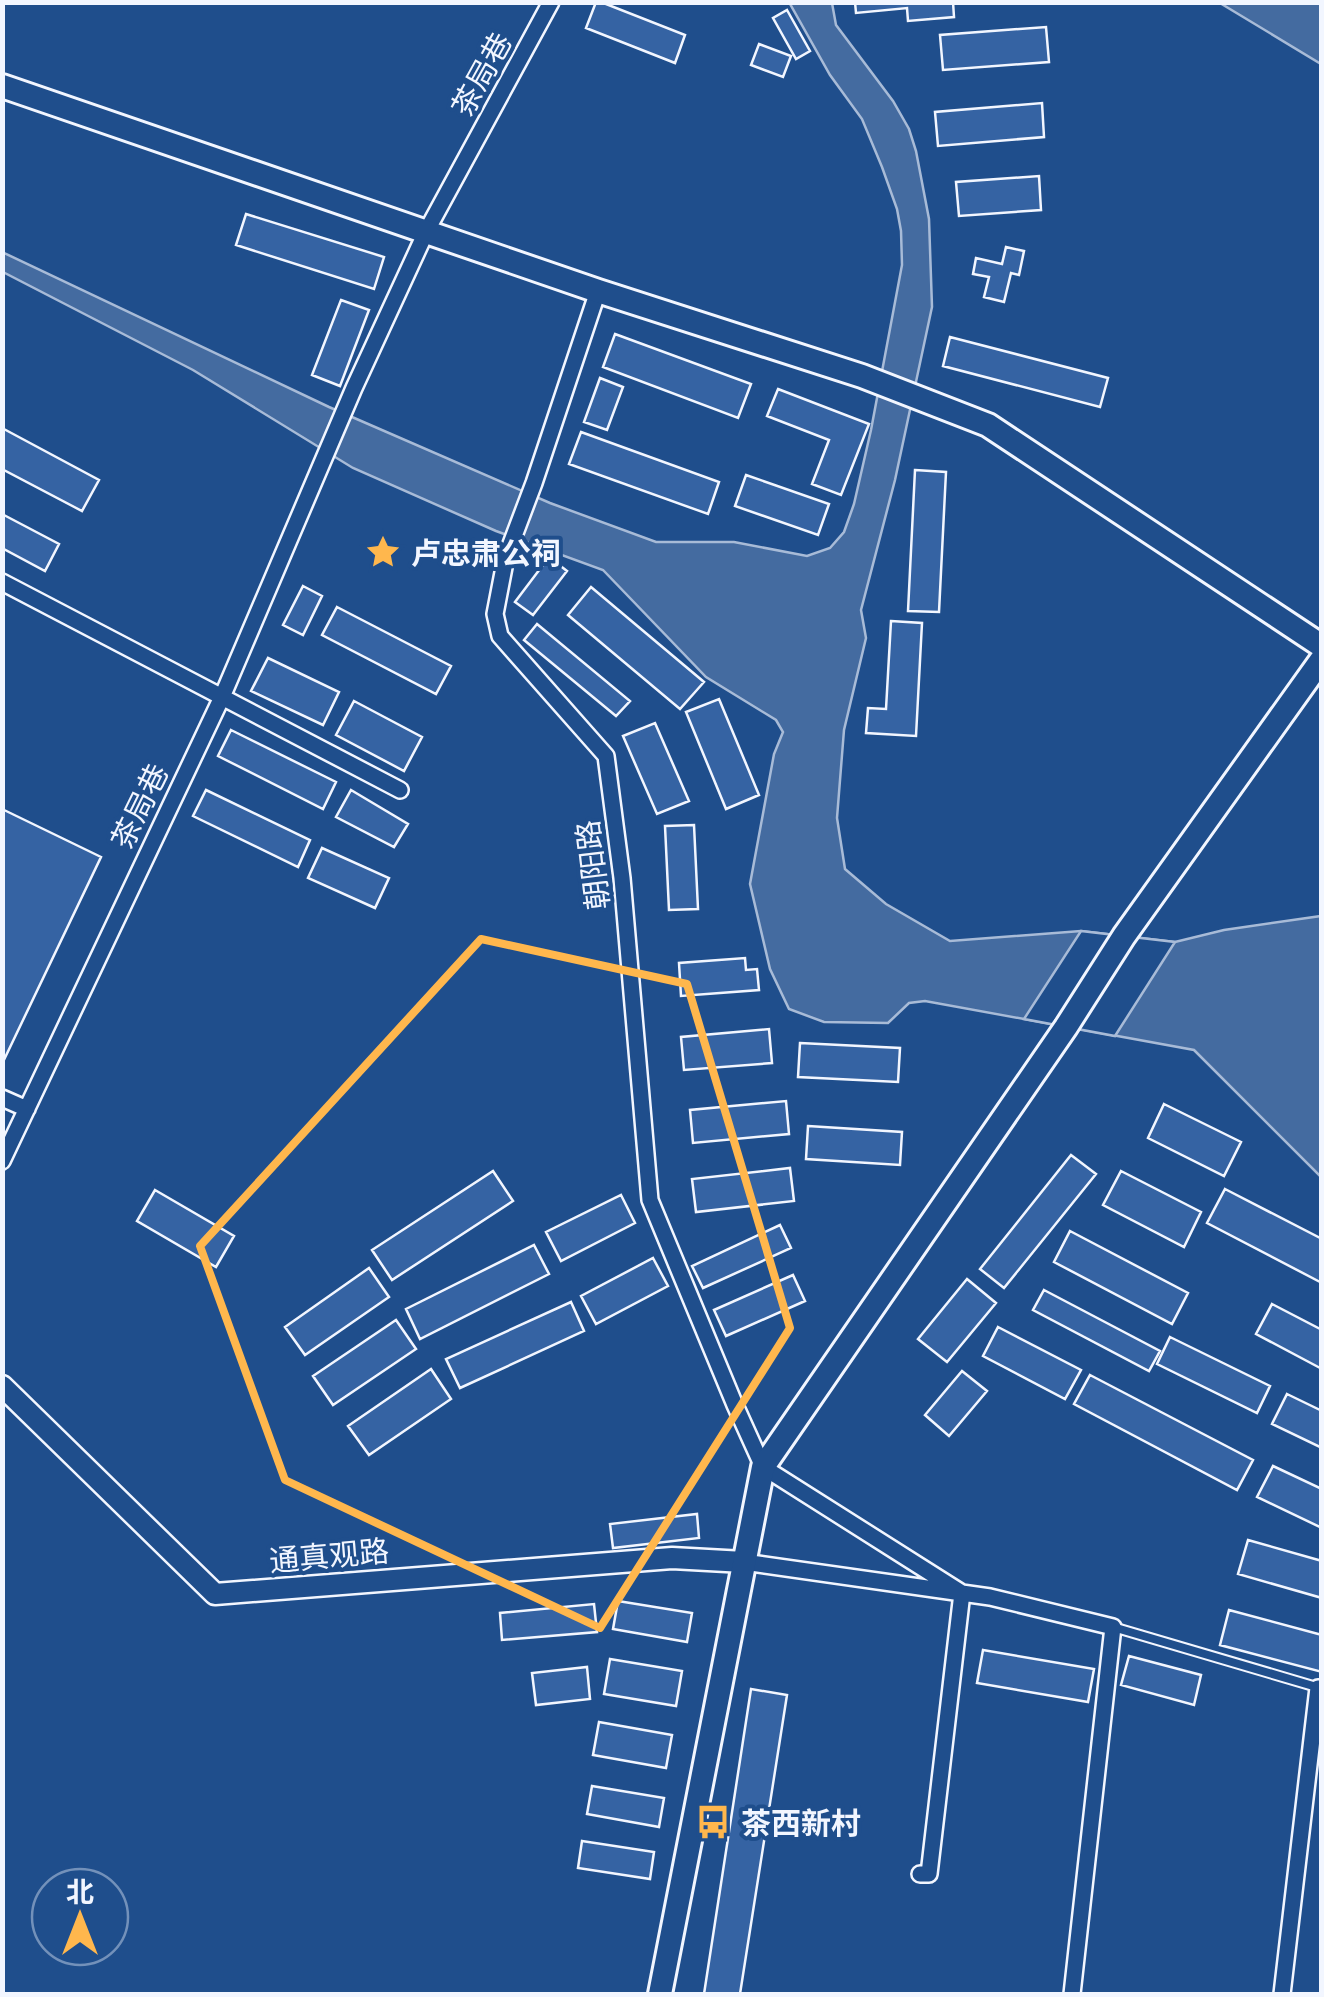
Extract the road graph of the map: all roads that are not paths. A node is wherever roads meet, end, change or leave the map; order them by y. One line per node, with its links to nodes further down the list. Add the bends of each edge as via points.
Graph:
1 (552, 2): 3 (street, 茶局巷)
2 (2, 86): 3 (main road)
3 (426, 232): 4 (main road); 8 (street, 茶局巷)
4 (598, 291): 6 (main road, via 862,376 988,425); 14 (street, 朝阳路, via 506,557 495,614 500,636 606,756 650,1200)
5 (2, 582): 8 (street)
6 (1322, 646)
7 (1322, 658): 14 (main road)
8 (222, 697): 9 (street); 11 (street, 茶局巷)
9 (400, 790)
10 (2, 1098): 11 (street)
11 (27, 1109): 12 (street, 茶局巷)
12 (2, 1162)
13 (2, 1386): 15 (street, 通真观路, via 215,1594 672,1558)
14 (763, 1467): 15 (main road); 16 (street)
15 (744, 1562): 16 (street); 20 (main road)
16 (962, 1593): 17 (street); 19 (street, via 930,1874)
17 (1114, 1627): 18 (lane); 21 (street)
18 (1320, 1688): 22 (street)
19 (920, 1874)
20 (660, 1994)
21 (1072, 1994)
22 (1282, 1994)

